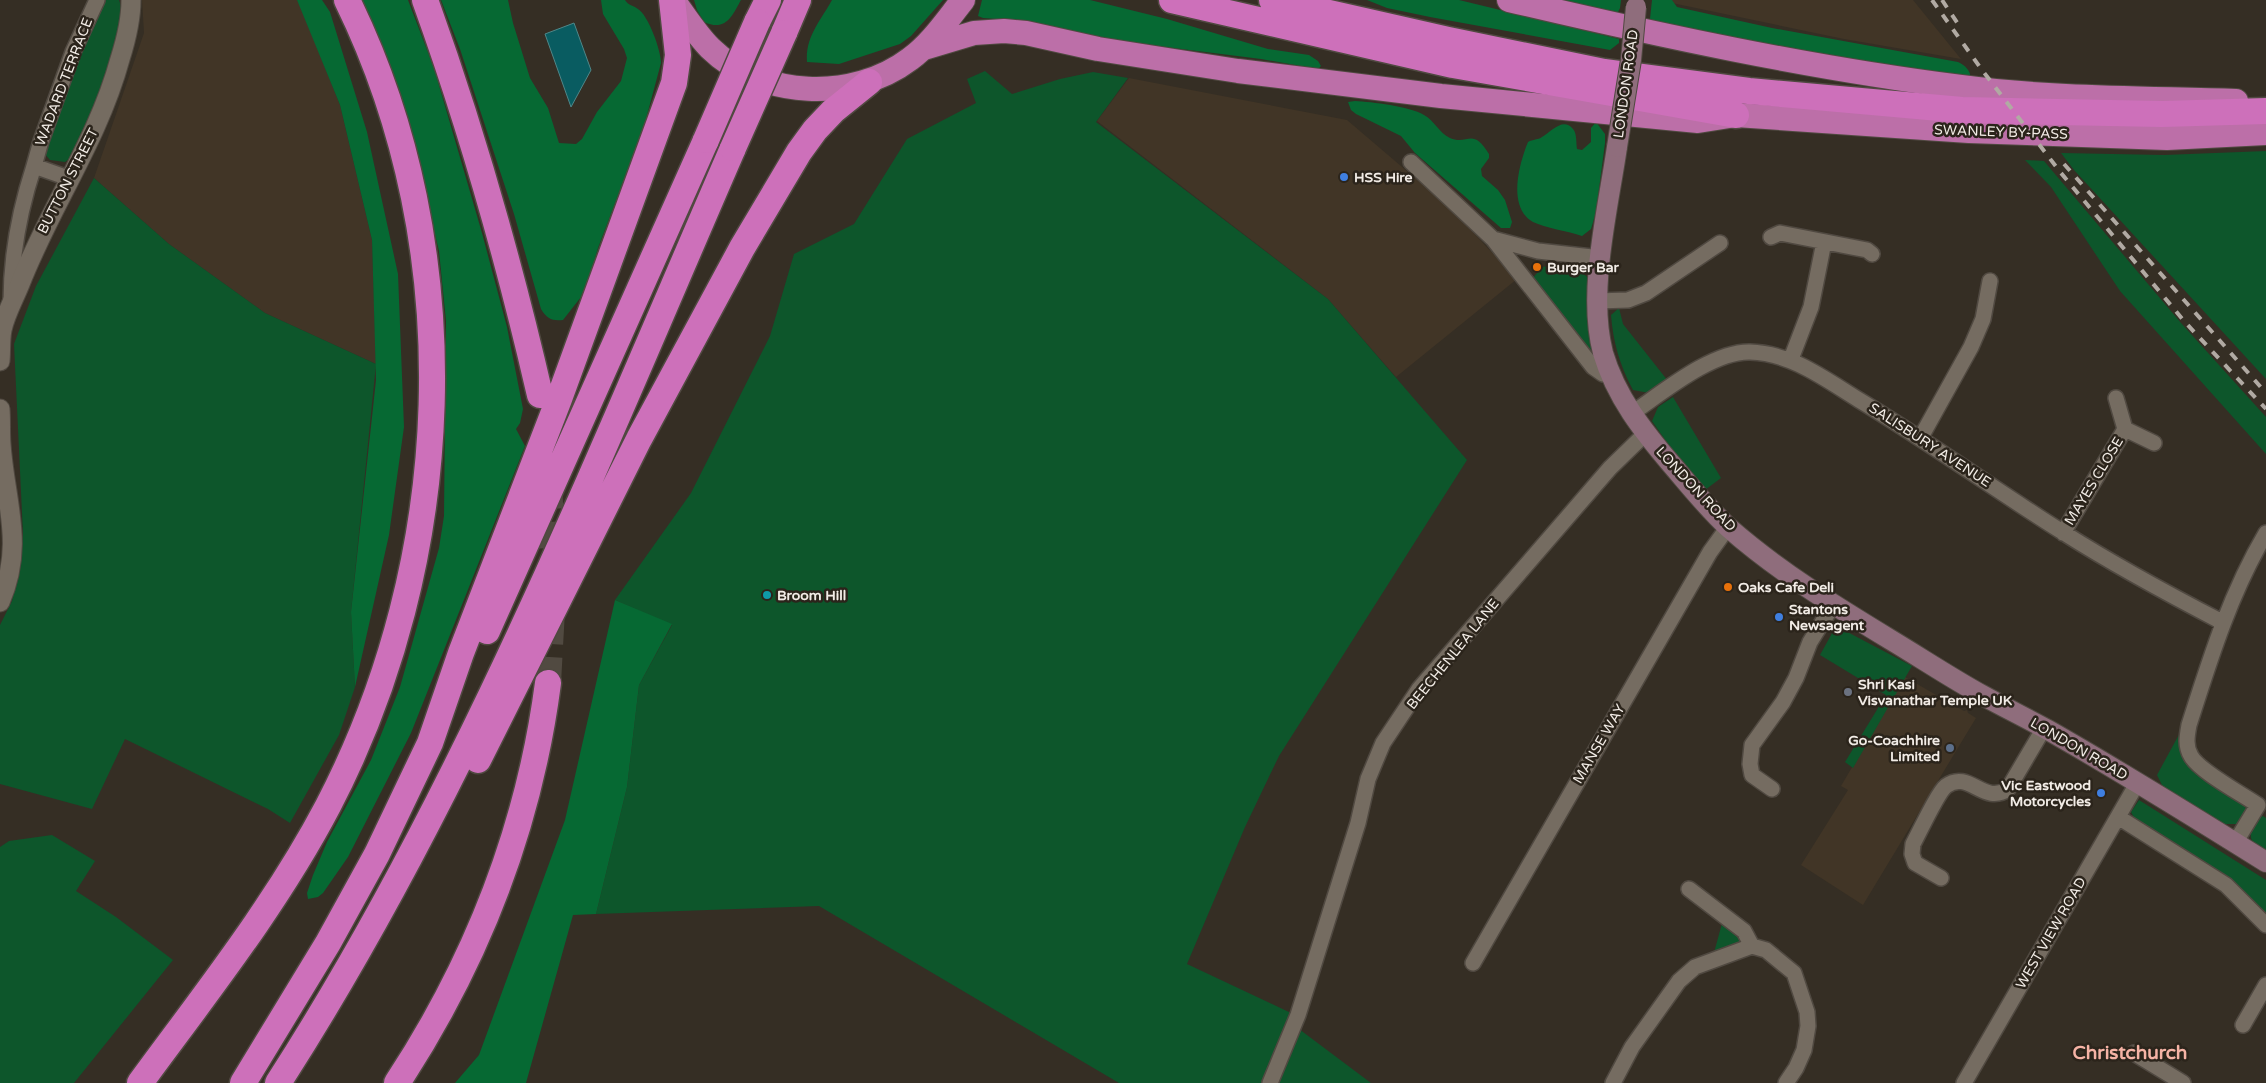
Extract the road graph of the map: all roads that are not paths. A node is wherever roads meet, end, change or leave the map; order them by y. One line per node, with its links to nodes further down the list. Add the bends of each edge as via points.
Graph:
1 (97, 0): 20 (street, WADARD TERRACE, via 73,52)
2 (131, 0): 21 (street, BUTTON STREET, via 131,17 110,93)
3 (347, 0): 65 (highway, via 378,73 404,159 428,291 431,425 424,503 414,562 382,682 354,753 327,808 298,860 253,928)
4 (425, 0): 34 (highway, via 480,162)
5 (672, 0): 14 (highway, via 710,47 756,78 782,85 816,88); 50 (highway, via 678,55 674,83)
6 (798, 0): 56 (highway, bridge, via 529,613)
7 (963, 0): 13 (highway)
8 (1172, 0): 17 (highway, via 1454,65)
9 (1272, 0): 16 (highway, via 1604,72 1748,91 1962,110 2162,114)
10 (1509, 0): 15 (highway, via 1828,67 1962,87 2068,96)
11 (1636, 4): 27 (main road, LONDON ROAD, bridge, via 1631,60)
12 (762, 11): 50 (highway, bridge, via 496,613 449,714)
13 (924, 48): 14 (highway); 17 (highway, SWANLEY BY-PASS, via 965,34 1004,31 1228,70 1441,96 1698,121)
14 (869, 82): 56 (highway, via 815,130 773,194 639,439 453,810)
15 (2266, 101)
16 (2266, 111)
17 (1736, 115): 18 (highway, SWANLEY BY-PASS, via 1969,131 2167,138)
18 (2266, 133)
19 (1411, 162): 23 (street)
20 (34, 166): 21 (street, WADARD TERRACE); 30 (street, WADARD TERRACE, via 11,275)
21 (71, 179): 30 (street, BUTTON STREET, via 40,236)
22 (1771, 237): 24 (street, via 1780,232)
23 (1493, 239): 27 (street, via 1538,251); 33 (street, via 1593,366 1603,374)
24 (1824, 242): 26 (street, via 1867,250); 31 (street, via 1811,307)
25 (1720, 243): 29 (street, via 1646,293 1628,300)
26 (1872, 254)
27 (1601, 258): 29 (main road, LONDON ROAD)
28 (1990, 281): 40 (street, via 1983,319 1971,347)
29 (1597, 301): 33 (main road, LONDON ROAD, via 1600,334)
30 (11, 307): 32 (street, BUTTON STREET, via 2,330)
31 (1790, 359): 37 (street, SALISBURY AVENUE, via 1749,351 1721,357); 40 (street, SALISBURY AVENUE)
32 (0, 361)
33 (1611, 375): 37 (main road, LONDON ROAD)
34 (540, 395)
35 (2116, 398): 38 (street, MAYES CLOSE)
36 (0, 409): 45 (street, via 1,444 13,529 8,584)
37 (1631, 414): 39 (main road, LONDON ROAD)
38 (2125, 429): 41 (street, MAYES CLOSE); 43 (street, MAYES CLOSE)
39 (1645, 434): 42 (main road, LONDON ROAD); 69 (street, BEECHENLEA LANE, via 1610,468 1419,689 1383,743 1368,779 1358,823 1298,1015)
40 (1921, 437): 43 (street, SALISBURY AVENUE)
41 (2154, 443)
42 (1728, 527): 46 (main road, LONDON ROAD); 61 (street, MANSE WAY, via 1710,552)
43 (2063, 533): 47 (street, SALISBURY AVENUE, via 2139,580)
44 (2266, 533): 47 (street)
45 (0, 602)
46 (1833, 605): 49 (main road, LONDON ROAD, via 1982,695); 52 (street, via 1810,642 1783,702 1752,745 1752,774)
47 (2222, 622): 54 (street, via 2186,741 2191,756 2201,767 2258,805)
48 (548, 683): 68 (highway, via 530,783 497,890 462,972)
49 (2044, 728): 51 (main road, LONDON ROAD); 57 (street, via 2008,789 2000,794 1990,794 1965,782 1945,786 1913,844 1912,854 1915,863)
50 (430, 743): 66 (highway, via 377,854)
51 (2138, 782): 53 (street, WEST VIEW ROAD); 54 (main road, LONDON ROAD)
52 (1772, 789)
53 (2118, 817): 59 (street, via 2226,885); 72 (street, WEST VIEW ROAD)
54 (2235, 843): 55 (main road, LONDON ROAD)
55 (2266, 862)
56 (405, 867): 67 (highway)
57 (1941, 878)
58 (1689, 889): 60 (street, via 1744,931)
59 (2266, 926)
60 (1752, 946): 70 (street, via 1695,967 1678,981 1632,1046); 71 (street, via 1766,950 1794,973 1807,1012 1804,1050)
61 (1473, 962)
62 (2266, 985): 63 (street)
63 (2243, 1025)
64 (2134, 1053): 73 (street)
65 (140, 1083)
66 (242, 1083)
67 (278, 1083)
68 (396, 1083)
69 (1270, 1083)
70 (1612, 1083)
71 (1786, 1083)
72 (1964, 1083)
73 (2183, 1083)

